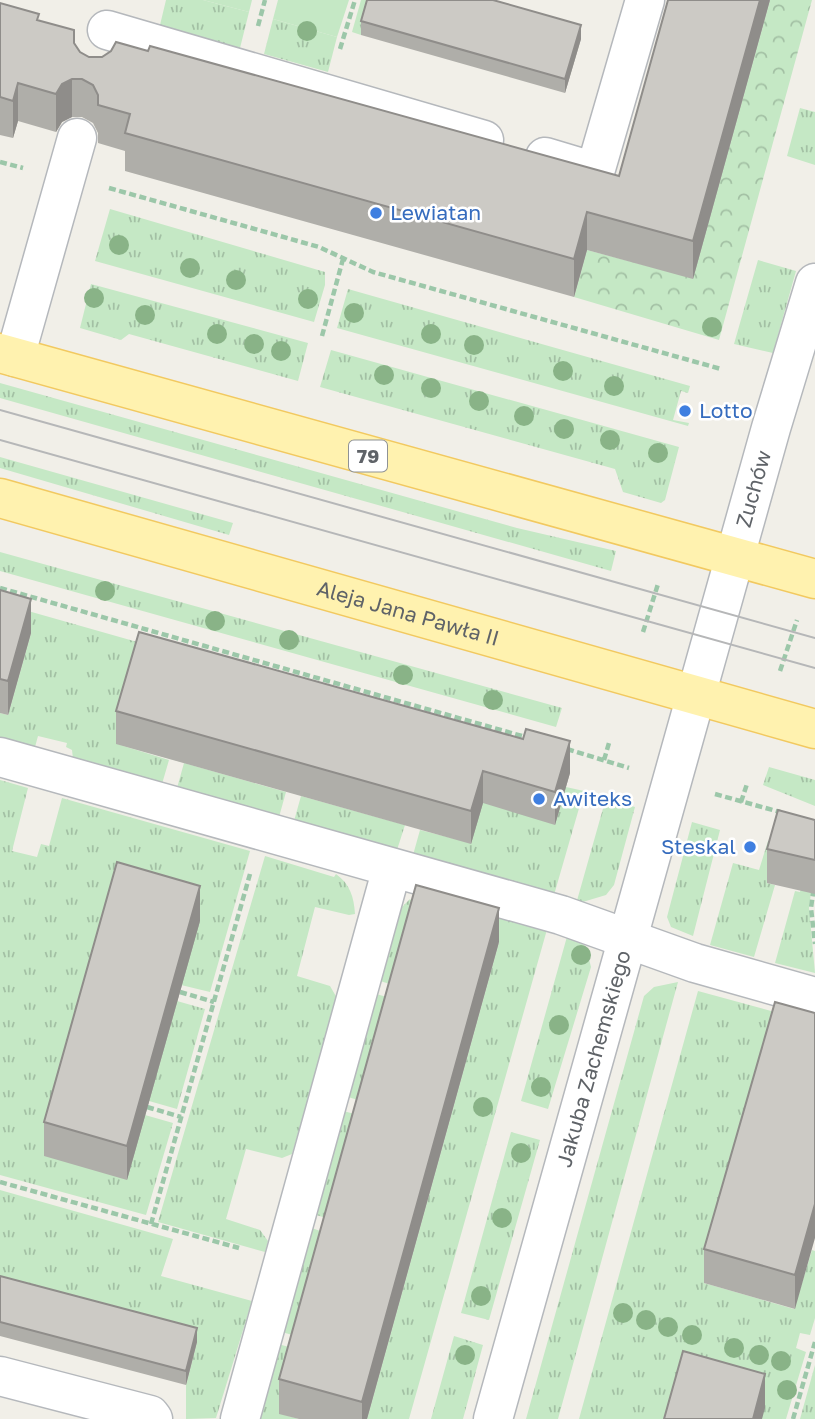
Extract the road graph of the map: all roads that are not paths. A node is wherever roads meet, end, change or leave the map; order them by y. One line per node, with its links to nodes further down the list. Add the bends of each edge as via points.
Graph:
1 (645, 0): 2 (street, via 595,172)
2 (106, 31)
3 (77, 138): 5 (street)
4 (815, 283): 7 (street, Zuchów)
5 (7, 355): 7 (main road, 79)
6 (0, 498): 9 (main road, Aleja Jana Pawła II)
7 (737, 557): 8 (main road, 79); 9 (street, Zuchów)
8 (815, 579)
9 (696, 696): 10 (main road, Aleja Jana Pawła II); 13 (street, Jakuba Zachemskiego)
10 (815, 729)
11 (0, 757): 12 (street)
12 (392, 867): 13 (street); 17 (street)
13 (628, 938): 14 (street, via 695,963); 18 (street, Jakuba Zachemskiego)
14 (815, 997)
15 (0, 1376): 16 (street)
16 (153, 1419)
17 (240, 1419)
18 (493, 1419)

